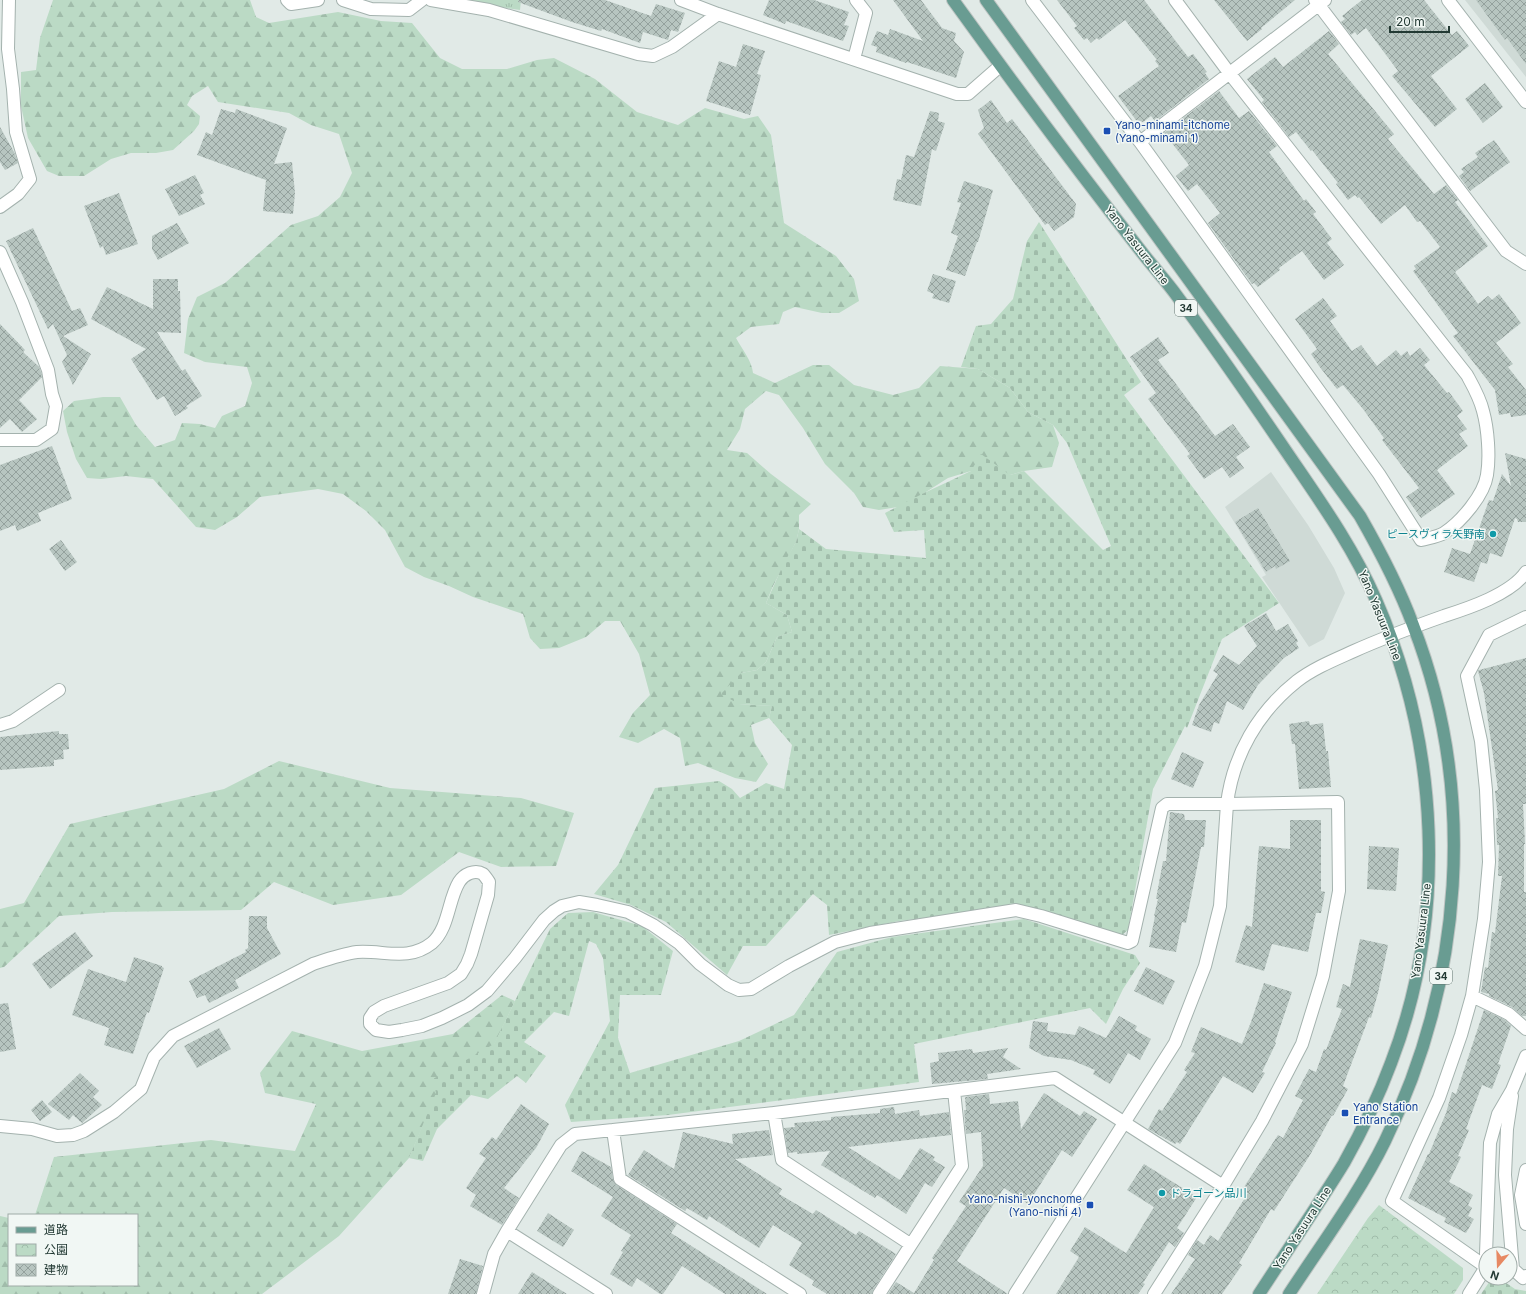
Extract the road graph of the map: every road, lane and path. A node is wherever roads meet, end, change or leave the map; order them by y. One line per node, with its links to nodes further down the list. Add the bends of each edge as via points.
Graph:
1 (9, 0): 21 (street, via 8,49 14,89 16,132 30,179 18,194)
2 (287, 0): 3 (street, via 291,4)
3 (318, 0)
4 (342, 0): 5 (street, via 371,9 409,10)
5 (422, 0)
6 (430, 0): 15 (street, via 489,10 638,54 653,56 672,47)
7 (856, 0): 16 (street, via 866,13)
8 (953, 0): 17 (main road, Yano Yasuura Line / 34)
9 (986, 0): 27 (main road, Yano Yasuura Line / 34, via 1360,516 1398,588)
10 (1032, 0): 20 (street)
11 (1175, 0): 18 (street)
12 (1448, 0): 19 (street)
13 (688, 1): 15 (street)
14 (1320, 2): 18 (street); 23 (street, via 1506,251)
15 (718, 14): 16 (street)
16 (854, 59): 17 (street, via 957,94 968,94)
17 (1000, 66): 28 (main road, Yano Yasuura Line / 34, via 1146,258 1175,292 1262,416 1339,529 1376,598)
18 (1230, 74): 20 (street); 20 (street, via 1467,375 1478,395 1484,411 1489,455 1487,476 1477,498 1464,517 1443,533 1421,540 1379,474)
19 (1526, 102)
20 (1140, 142)
21 (0, 207)
22 (0, 252): 24 (street, via 48,370 56,406 52,429 36,440)
23 (1526, 264)
24 (0, 440)
25 (1526, 572): 27 (street, via 1511,587 1471,607)
26 (1526, 617): 32 (street, via 1489,635 1467,676 1481,741 1489,862 1484,919)
27 (1414, 626): 28 (street); 57 (main road, Yano Yasuura Line / 34, via 1437,705 1451,786 1454,826 1452,908 1439,989 1416,1067 1393,1124 1364,1178)
28 (1390, 635): 31 (street, via 1312,671 1296,682 1262,715 1239,755); 56 (main road, Yano Yasuura Line / 34, via 1413,710 1427,796 1427,906 1415,983 1393,1059 1362,1131 1343,1166)
29 (59, 690): 30 (street, via 13,722)
30 (0, 725)
31 (1227, 804): 38 (street, via 1220,906 1206,966 1175,1043); 39 (street, via 1167,804 1162,808 1132,941 1128,943 1016,910 870,933 835,942 751,989 739,990 700,964 654,925 628,912 579,902 554,910 487,991 468,1005 422,1026 389,1032 376,1030 370,1024 374,1012 448,983 461,974 471,954 488,895 489,882 483,874 474,872 467,874 460,881 443,926 431,943 420,950 408,953 395,955 359,952 313,964 173,1036 154,1057 141,1089 94,1125 78,1133 64,1136); 42 (street, via 1338,802 1339,891 1323,976 1302,1044 1262,1121)
32 (1472, 996): 33 (street, via 1509,1014); 47 (street, via 1439,1098 1392,1202)
33 (1526, 1029)
34 (1526, 1056): 35 (street)
35 (1512, 1090): 46 (street, via 1498,1114 1490,1143); 48 (street, via 1505,1175 1513,1269 1523,1278)
36 (954, 1091): 37 (street); 38 (street, via 1055,1078); 45 (street, via 962,1166)
37 (774, 1113): 40 (street); 45 (street, via 782,1160)
38 (1125, 1123): 42 (street); 54 (street)
39 (0, 1126)
40 (613, 1130): 44 (street, via 575,1134 561,1145); 52 (street, via 620,1179)
41 (1526, 1170): 43 (street, via 1520,1195)
42 (1223, 1186): 55 (street)
43 (1526, 1224)
44 (507, 1231): 50 (street, via 494,1254); 51 (street)
45 (910, 1244): 53 (street)
46 (1486, 1246)
47 (1478, 1261)
48 (1526, 1276)
49 (1478, 1280): 58 (street)
50 (483, 1294)
51 (606, 1294)
52 (800, 1294)
53 (879, 1294)
54 (1015, 1294)
55 (1154, 1294)
56 (1259, 1294)
57 (1289, 1294)
58 (1469, 1294)

